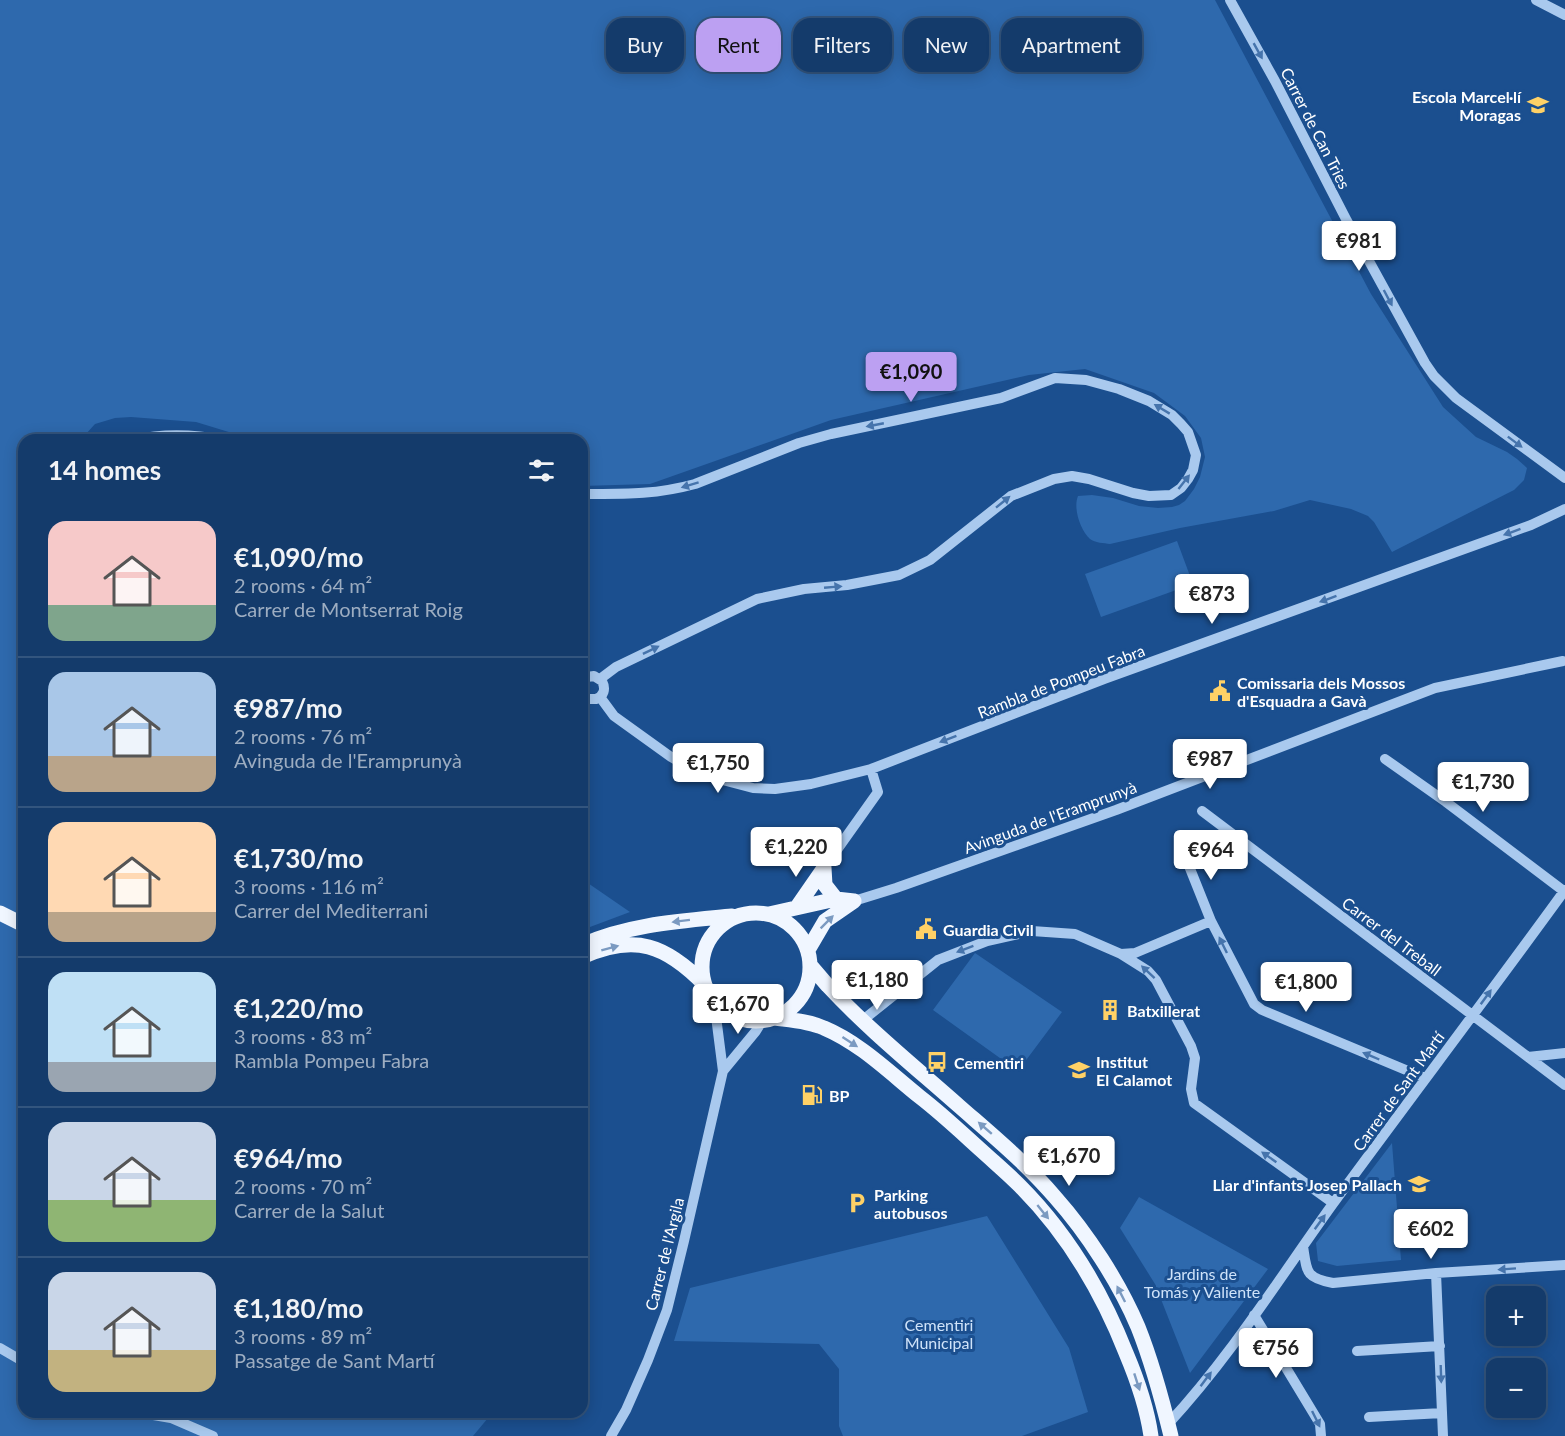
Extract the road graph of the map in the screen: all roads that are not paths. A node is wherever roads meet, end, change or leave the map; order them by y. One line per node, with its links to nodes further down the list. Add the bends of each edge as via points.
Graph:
1 (1230, 0): 4 (street, Carrer de Can Tries, one-way to 4, via 1434,376 1456,398)
2 (1536, 0): 3 (street)
3 (1565, 15)
4 (1565, 478)
5 (588, 494): 9 (street, one-way to 5, via 616,667 757,599 898,575 930,560 1011,496 1054,479 1089,478 1133,493 1171,495 1188,479 1196,455 1188,432 1172,415 1149,401 1086,380 1055,378 995,400 799,443 680,488 656,493)
6 (1565, 509): 13 (street, Rambla de Pompeu Fabra, one-way to 13, via 1531,525 1104,679)
7 (1564, 658): 19 (street, Avinguda de l'Eramprunyà, via 1435,688 1116,810)
8 (588, 678): 9 (street)
9 (600, 679): 10 (street, via 604,692)
10 (600, 697): 11 (street); 13 (street, Rambla de Pompeu Fabra, via 614,716 671,757 696,771 736,784 775,789)
11 (588, 698)
12 (1385, 759): 17 (street)
13 (871, 769): 16 (street, via 878,792)
14 (1202, 811): 34 (street, Carrer del Treball)
15 (1183, 851): 26 (street)
16 (824, 868): 18 (main road, via 825,885); 21 (main road)
17 (1565, 891): 34 (street, Carrer de Sant Martí, one-way to 17)
18 (836, 899): 19 (main road); 21 (main road)
19 (854, 901): 31 (main road, one-way to 19, via 825,921)
20 (0, 904): 22 (main road)
21 (797, 907): 24 (main road)
22 (18, 912)
23 (0, 913): 27 (main road)
24 (769, 914): 25 (main road); 31 (main road, via 793,927 804,941)
25 (739, 915): 28 (main road, one-way to 28, via 650,925); 32 (main road, via 722,924 709,939 702,958)
26 (1211, 921): 29 (street, via 1135,953); 40 (street, one-way to 26, via 1262,1010 1249,996)
27 (18, 922)
28 (588, 943)
29 (1121, 954): 36 (street, one-way to 36, via 1075,934 1032,931 987,941 938,960); 42 (street, one-way to 29, via 1194,1103 1191,1089 1195,1058 1191,1046 1156,981 1142,966)
30 (588, 955): 32 (main road, one-way to 32, via 639,944 670,956)
31 (809, 957): 35 (main road, via 807,985 801,997 787,1011); 36 (main road, via 826,984)
32 (705, 984): 33 (main road)
33 (714, 1001): 35 (main road, via 736,1017); 39 (street, Carrer de l'Argila)
34 (1473, 1015): 38 (street, Carrer del Treball); 40 (street, Carrer de Sant Martí)
35 (768, 1019): 39 (street, Carrer de l'Argila); 57 (main road, one-way to 57, via 823,1027 865,1052 1019,1185 1063,1237 1104,1303 1130,1363)
36 (863, 1020): 54 (main road, one-way to 36, via 1137,1326 1113,1278 1076,1224 1032,1172)
37 (1565, 1053): 38 (street)
38 (1528, 1057): 41 (street, Carrer del Treball)
39 (723, 1071): 56 (street, Carrer de l'Argila, via 667,1310 626,1410)
40 (1425, 1078): 42 (street, Carrer de Sant Martí)
41 (1565, 1085)
42 (1333, 1203): 43 (street, Carrer de Sant Martí, one-way to 42)
43 (1303, 1246): 45 (street, via 1306,1269 1316,1280 1332,1283); 46 (street, Carrer de Sant Martí)
44 (1565, 1265): 45 (street, one-way to 45)
45 (1436, 1274): 47 (street)
46 (1254, 1315): 54 (street, Carrer de Sant Martí, one-way to 46); 58 (street, one-way to 58, via 1320,1424)
47 (1440, 1346): 49 (street); 51 (street, one-way to 51)
48 (0, 1348): 50 (street)
49 (1357, 1351)
50 (18, 1358)
51 (1442, 1413): 52 (street); 59 (street)
52 (1369, 1417)
53 (171, 1418): 55 (street)
54 (1169, 1430)
55 (213, 1436)
56 (611, 1436)
57 (1151, 1436)
58 (1321, 1436)
59 (1443, 1436)

